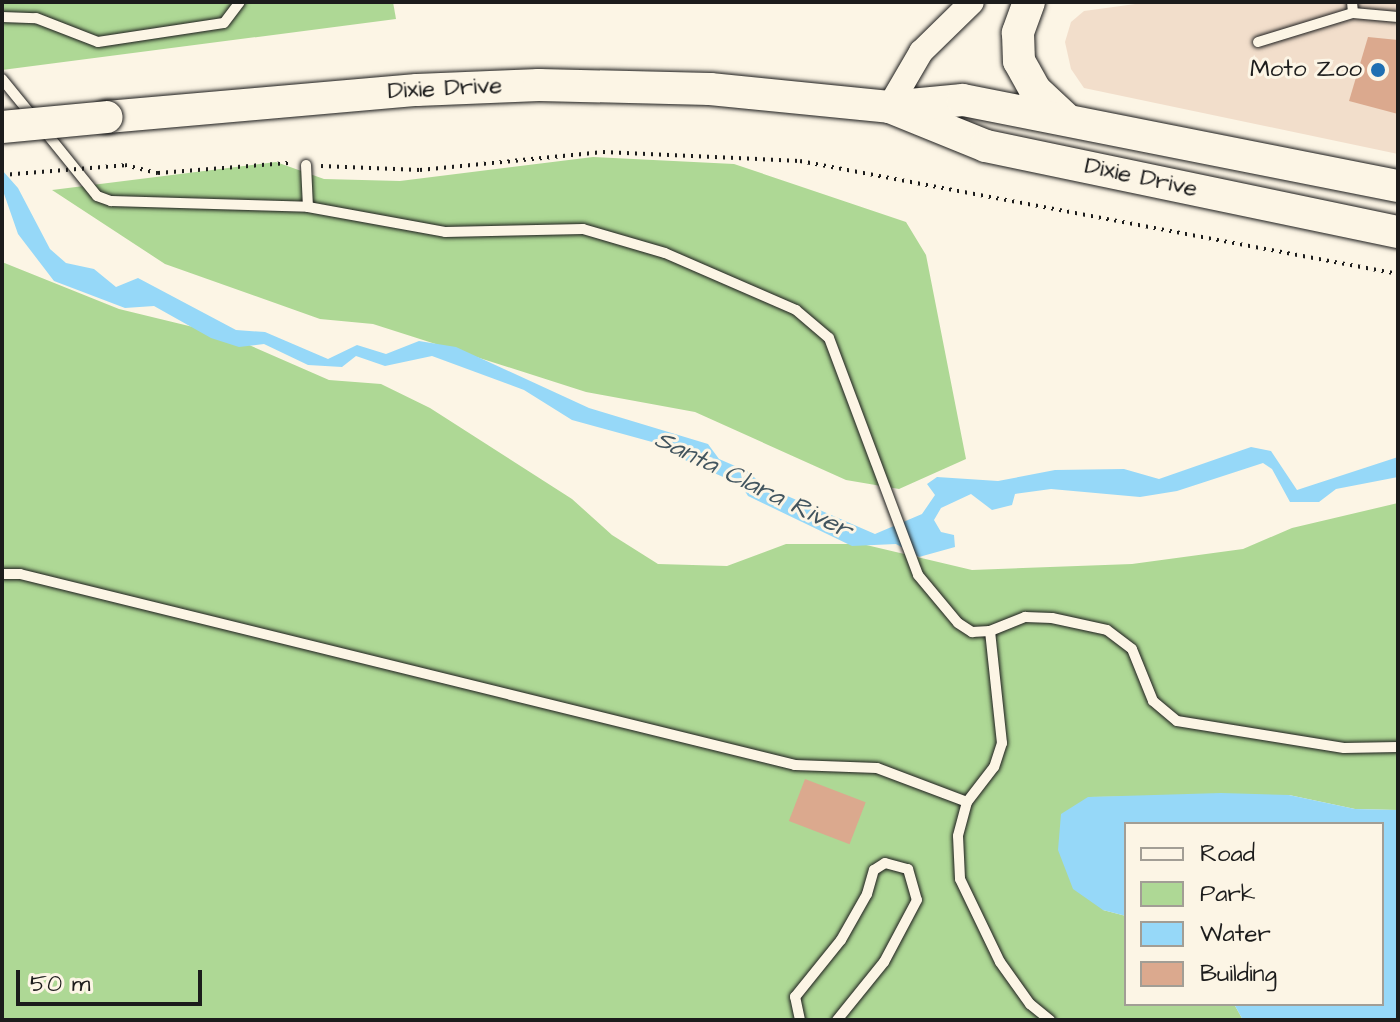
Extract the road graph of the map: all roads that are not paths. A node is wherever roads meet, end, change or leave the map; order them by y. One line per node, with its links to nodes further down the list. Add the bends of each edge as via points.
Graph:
1 (240, 2): 5 (lane, via 224,23 98,42 62,33 36,18)
2 (972, 2): 9 (street, via 921,52)
3 (1029, 2): 10 (main road, via 1018,33 1019,61 1035,90)
4 (1352, 8): 6 (lane); 7 (lane)
5 (2, 17)
6 (1398, 17)
7 (1258, 42)
8 (2, 79): 14 (lane, via 97,196 111,201)
9 (889, 107): 10 (main road, Dixie Drive, via 963,100); 11 (main road, Dixie Drive, bridge, via 724,90 539,85 417,90); 15 (main road, Dixie Drive, via 986,146)
10 (1065, 118): 13 (main road, Dixie Drive)
11 (2, 127)
12 (311, 165): 14 (lane)
13 (1398, 186)
14 (308, 207): 17 (lane, via 445,232 583,229 665,253 796,310 829,338 918,575 958,623 972,632)
15 (1398, 232)
16 (2, 574): 19 (lane, via 20,574 795,765 877,768)
17 (990, 631): 18 (lane, via 1025,617 1107,630 1132,649 1153,701 1177,721 1344,748); 19 (lane, via 1002,743 994,767)
18 (1398, 747)
19 (967, 802): 22 (lane, via 958,836 960,879 1000,962 1030,1004)
20 (800, 1020): 21 (lane, via 795,997 841,940 874,870 885,863 908,869 917,900 884,962)
21 (837, 1020)
22 (1050, 1020)

